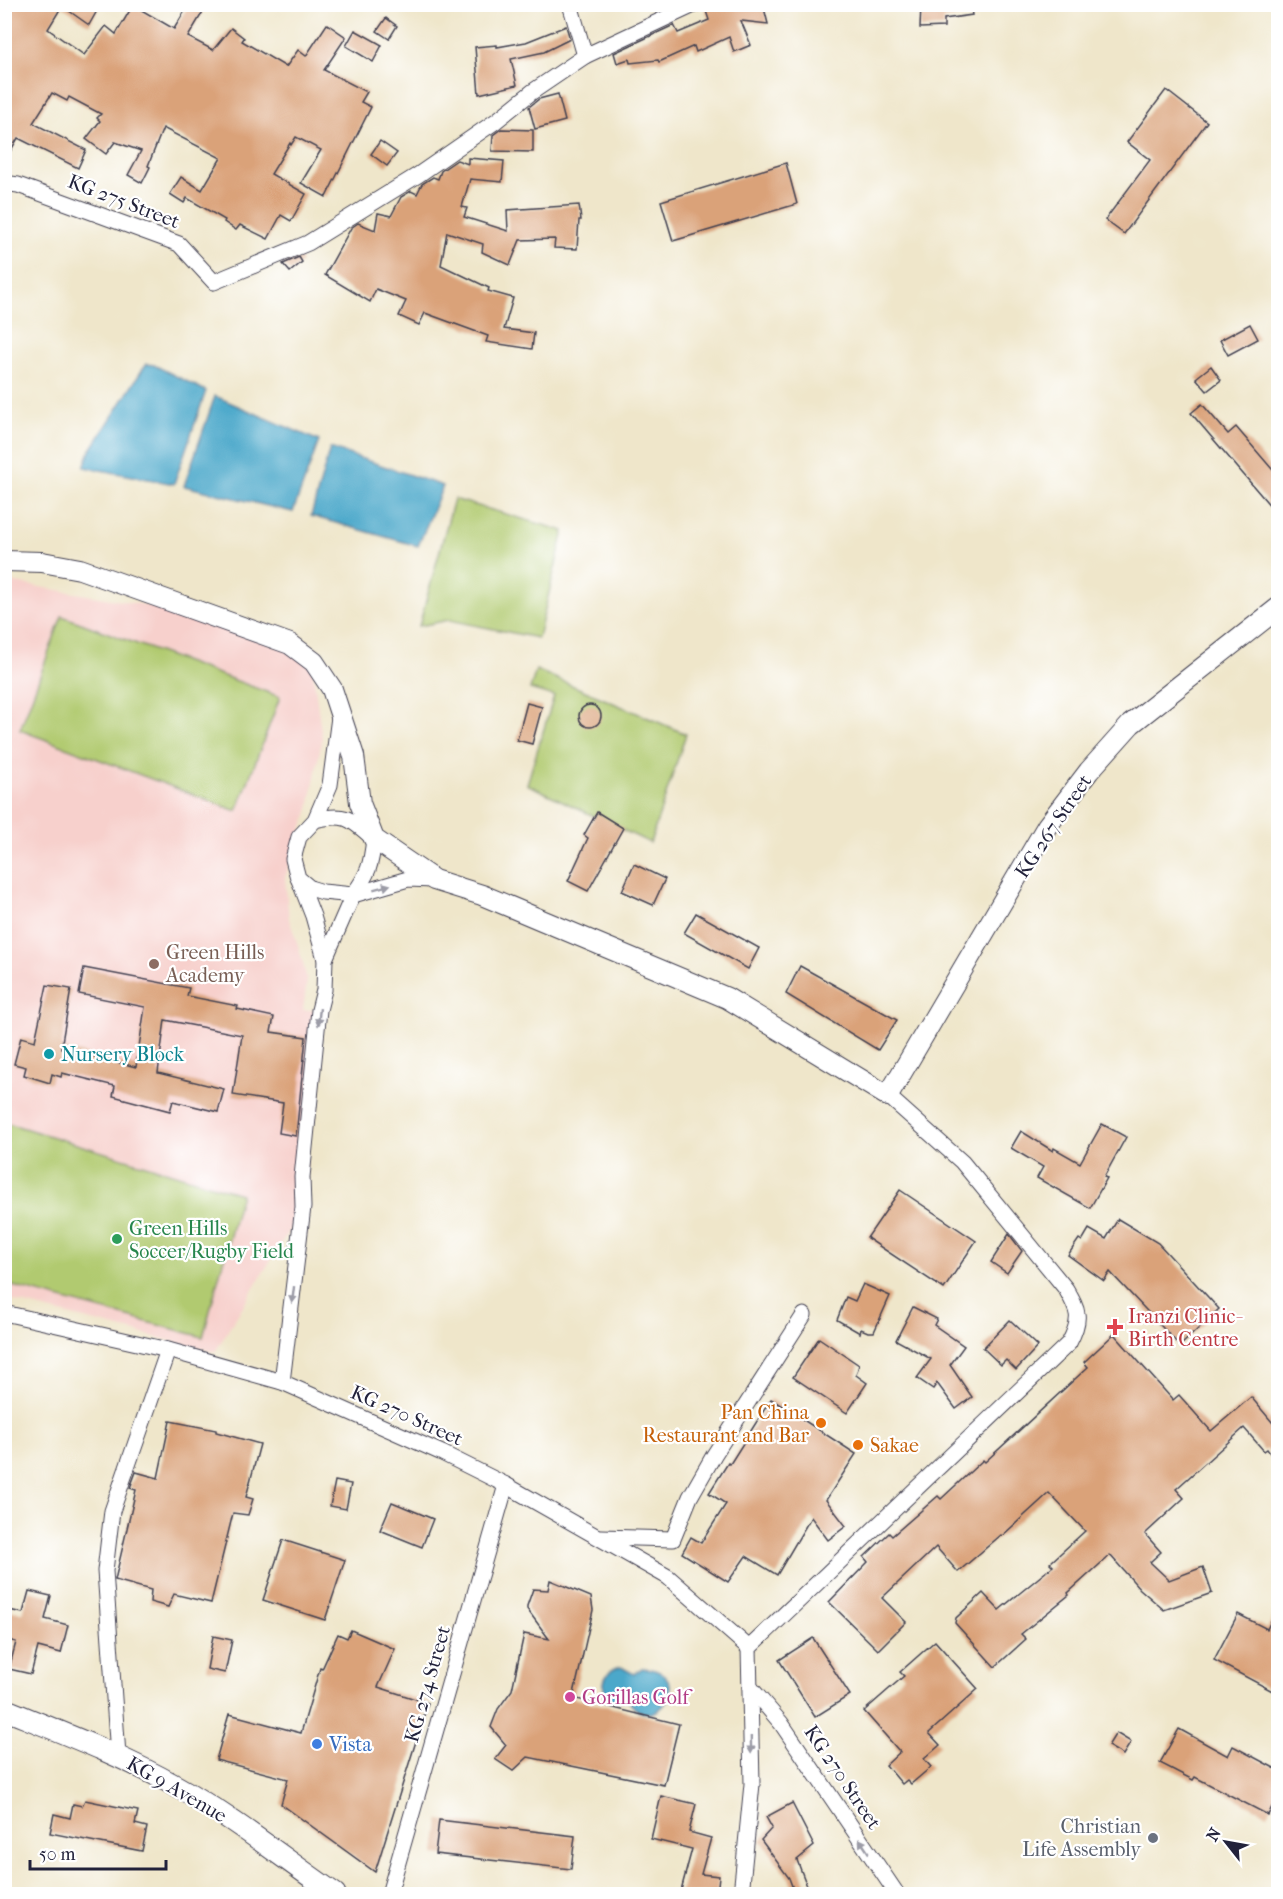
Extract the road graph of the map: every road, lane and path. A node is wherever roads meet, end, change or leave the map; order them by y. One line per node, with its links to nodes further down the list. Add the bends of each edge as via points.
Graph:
1 (570, 4): 3 (street)
2 (696, 4): 3 (street)
3 (585, 56): 4 (street, KG 275 Street, via 418,175 308,243 214,282 179,244)
4 (4, 183)
5 (4, 561): 7 (street, via 80,568 290,644 323,674)
6 (1278, 608): 14 (street, KG 267 Street, via 1131,724 1089,771 1047,826)
7 (340, 714): 8 (street, via 330,785); 9 (street, via 354,756 360,802)
8 (315, 819): 9 (street, via 335,815 355,822); 10 (street, via 299,837 293,859)
9 (374, 839): 11 (street); 12 (street, via 371,864)
10 (298, 878): 12 (street, via 310,888); 13 (street)
11 (434, 880): 12 (street, one-way to 11, via 408,879); 14 (street, via 482,895 727,998)
12 (353, 895): 13 (street)
13 (325, 959): 18 (street, one-way to 18, via 302,1177 303,1207)
14 (888, 1096): 21 (street, via 962,1162 1066,1289 1078,1309 1078,1327 1069,1343)
15 (4, 1313): 17 (street, KG 270 Street)
16 (804, 1315): 20 (street, via 714,1455 690,1497 673,1539)
17 (168, 1350): 18 (street, KG 270 Street); 24 (street, via 112,1511 107,1546 105,1571)
18 (282, 1382): 19 (street, KG 270 Street)
19 (506, 1485): 20 (street, KG 270 Street); 26 (street, KG 274 Street)
20 (598, 1537): 21 (street, KG 270 Street, via 668,1577)
21 (749, 1648): 22 (street)
22 (750, 1687): 27 (street, one-way to 27, via 752,1784); 28 (street, KG 270 Street, one-way to 22, via 781,1723)
23 (4, 1709): 24 (main road, KG 9 Avenue)
24 (118, 1755): 25 (main road, KG 9 Avenue, via 207,1805)
25 (335, 1894)
26 (390, 1894)
27 (741, 1894)
28 (897, 1894)

